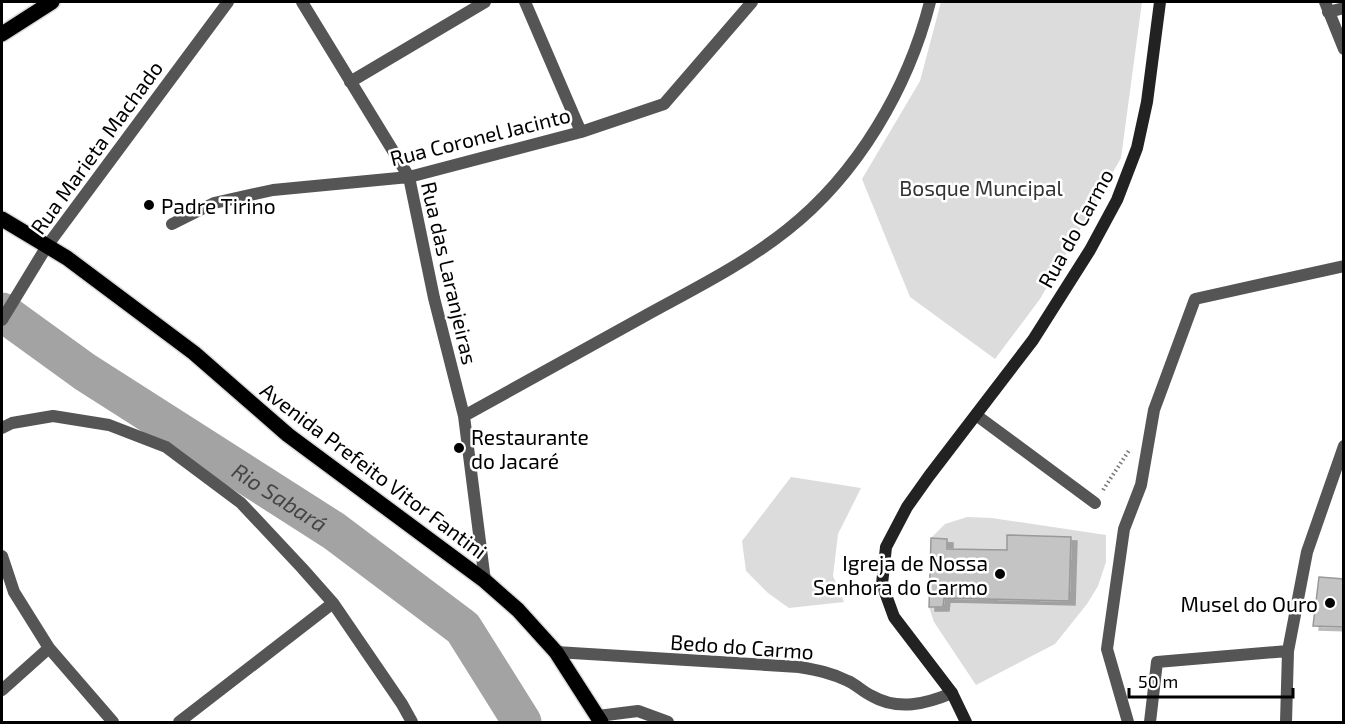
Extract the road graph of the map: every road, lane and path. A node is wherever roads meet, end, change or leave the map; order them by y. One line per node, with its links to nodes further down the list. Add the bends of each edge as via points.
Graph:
1 (52, 2): 11 (main road)
2 (228, 2): 18 (street, Rua Marieta Machado)
3 (302, 2): 13 (street, Rua das Laranjeiras)
4 (485, 2): 13 (street)
5 (525, 2): 14 (street)
6 (752, 2): 14 (street, Rua Coronel Jacinto, via 664,104)
7 (930, 2): 22 (street, via 902,81 870,140 829,191 788,230 736,266)
8 (1160, 2): 21 (main road, Rua do Carmo, via 1147,102 1137,148 1117,200 1033,340)
9 (1327, 7): 10 (street); 12 (street)
10 (1344, 8)
11 (2, 34)
12 (1344, 49)
13 (350, 82): 15 (street, Rua das Laranjeiras)
14 (581, 132): 15 (street, Rua Coronel Jacinto)
15 (409, 177): 17 (street, Rua Coronel Jacinto, via 273,190 214,203); 22 (street, Rua das Laranjeiras)
16 (2, 219): 18 (main road, Avenida Prefeito Vitor Fantini)
17 (172, 224)
18 (47, 246): 20 (street, Rua Marieta Machado); 28 (main road, Avenida Prefeito Vitor Fantini, via 194,354 288,435)
19 (1344, 266): 41 (street, via 1196,299 1154,410 1141,485 1124,529 1107,649)
20 (2, 320)
21 (976, 415): 26 (street); 34 (main road, Rua do Carmo, via 907,507 886,547 882,584 894,617)
22 (464, 416): 28 (street, Rua das Laranjeiras)
23 (2, 428): 29 (street, via 53,416 109,425 165,447 241,503)
24 (1344, 446): 31 (street, via 1307,552)
25 (1131, 447): 26 (path)
26 (1095, 504)
27 (2, 556): 30 (street, via 14,592)
28 (485, 581): 32 (main road, Avenida Prefeito Vitor Fantini)
29 (333, 603): 37 (street); 38 (street)
30 (49, 648): 33 (street); 36 (street)
31 (1288, 651): 42 (street, via 1157,662); 43 (street)
32 (556, 652): 34 (street, Bedo do Carmo, via 825,671 893,704 913,705); 35 (main road, Avenida Prefeito Vitor Fantini)
33 (2, 690)
34 (952, 693): 40 (main road, Rua do Carmo)
35 (599, 719): 39 (street, via 638,711)
36 (112, 723)
37 (179, 723)
38 (412, 723)
39 (668, 723)
40 (966, 723)
41 (1128, 723)
42 (1150, 723)
43 (1286, 723)

